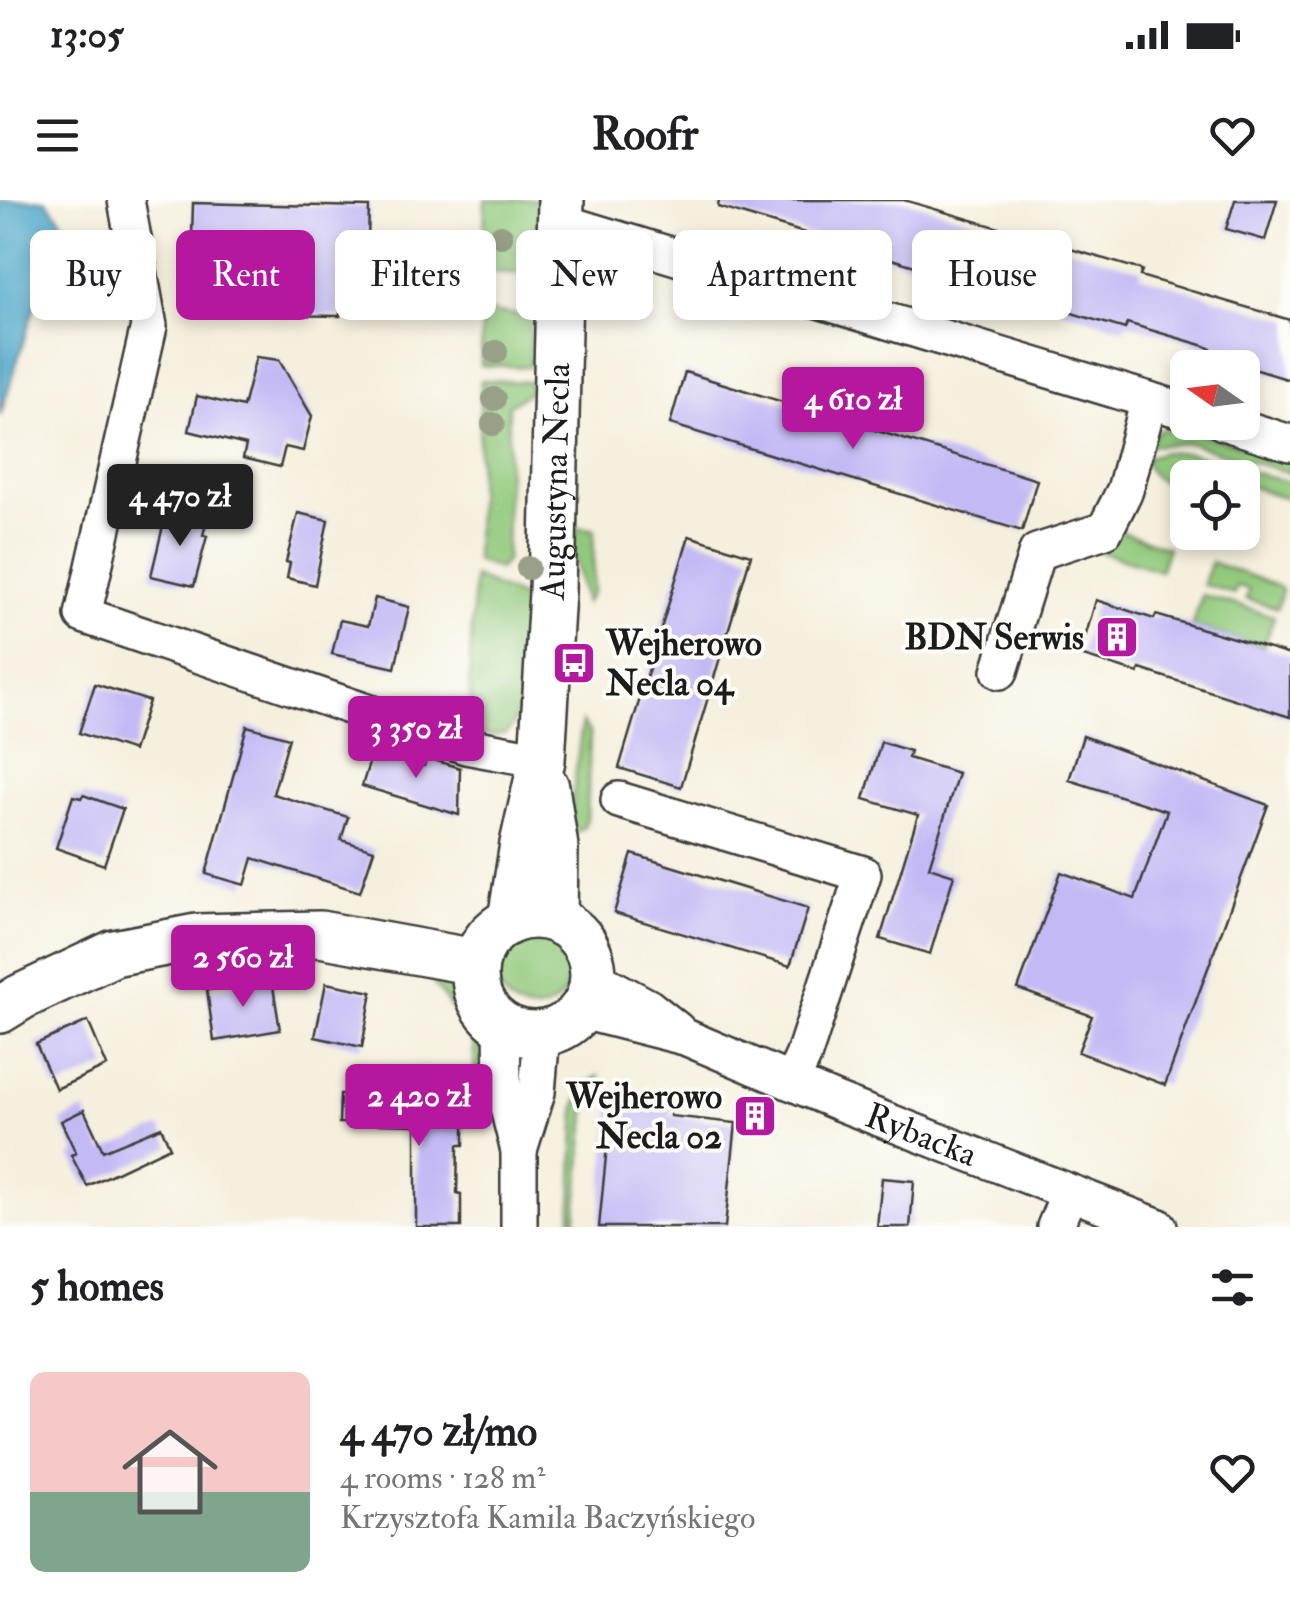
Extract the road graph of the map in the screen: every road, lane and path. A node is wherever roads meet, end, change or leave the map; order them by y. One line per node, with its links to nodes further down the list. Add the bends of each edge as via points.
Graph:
1 (126, 200): 8 (street, via 149,326 83,615 466,746)
2 (561, 211): 3 (street); 8 (main road, Augustyna Necla)
3 (1149, 400): 4 (street); 7 (street, via 1125,490 1104,530 1037,552)
4 (1170, 406)
5 (1260, 434): 6 (street)
6 (1290, 443)
7 (1000, 672)
8 (542, 760): 10 (main road, Augustyna Necla, via 555,847)
9 (619, 800): 15 (street, via 862,874)
10 (533, 920): 11 (main road, via 495,930); 12 (main road, via 570,928 584,942 592,959)
11 (475, 962): 13 (main road, via 320,934 196,936 114,953); 14 (main road, via 478,998 488,1014)
12 (588, 994): 14 (main road, via 564,1026); 15 (street, Rybacka, via 648,1006 685,1038)
13 (0, 1010)
14 (522, 1030): 17 (street, via 504,1088 519,1151)
15 (792, 1082): 16 (street, Rybacka)
16 (1068, 1192): 18 (street); 19 (street, Rybacka)
17 (519, 1227)
18 (1055, 1227)
19 (1159, 1227)

